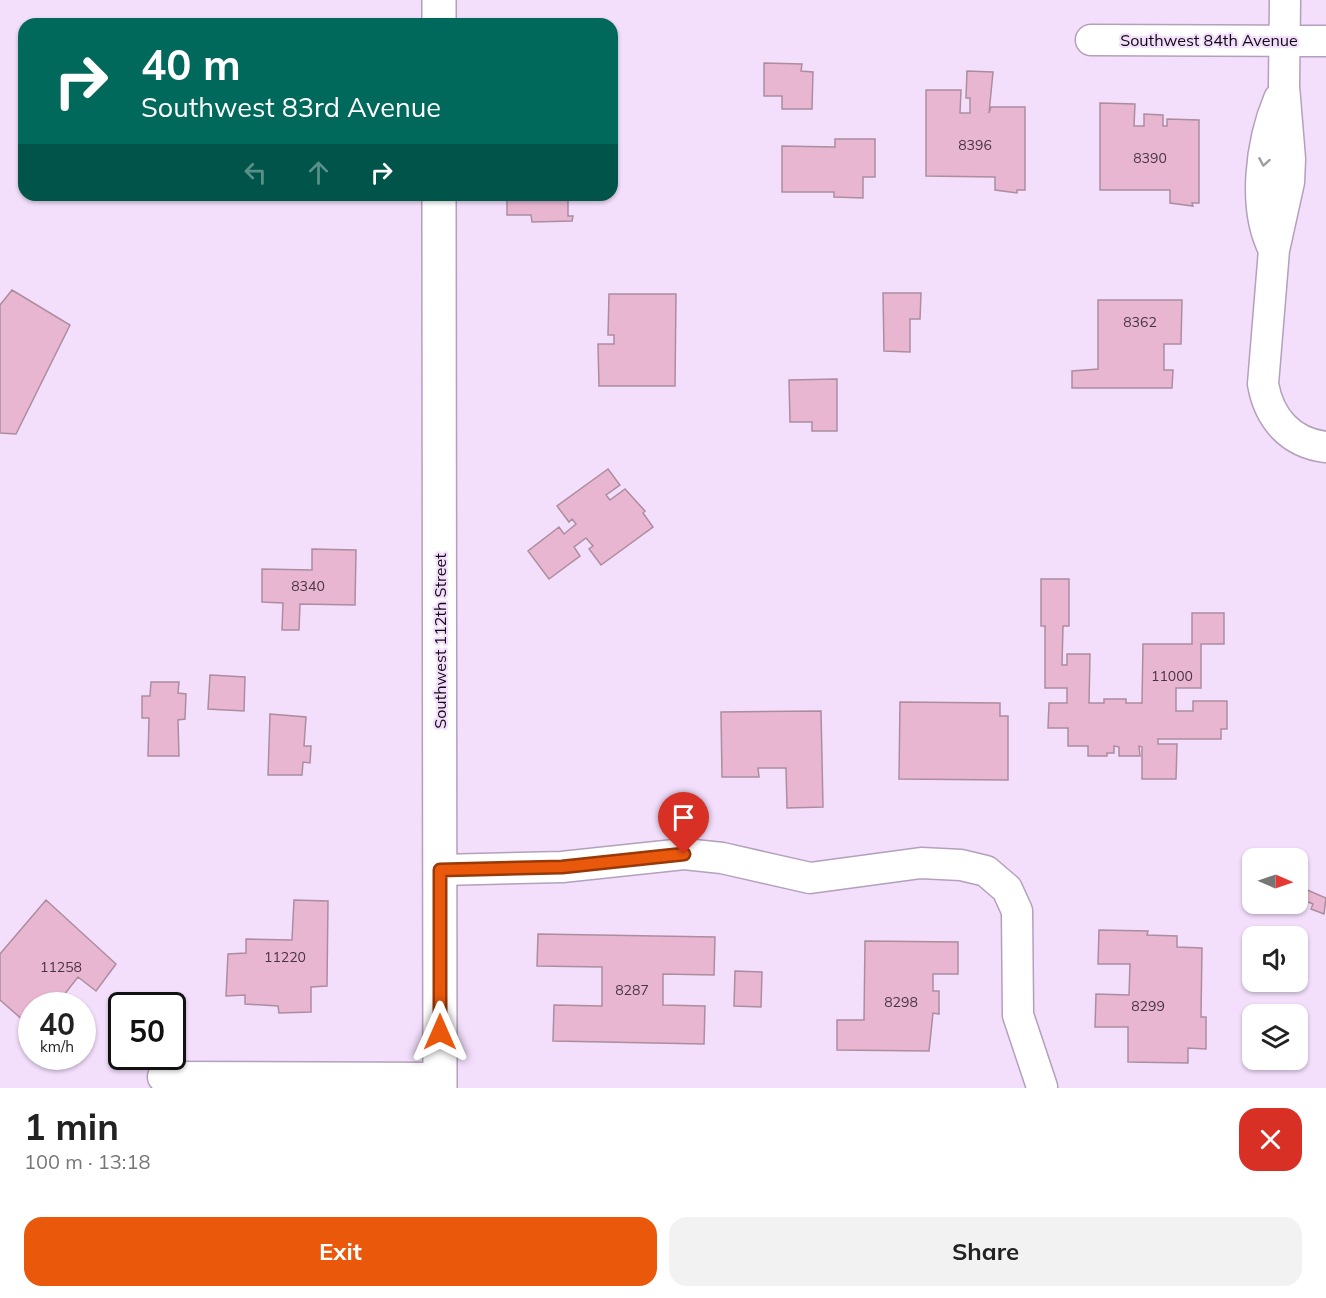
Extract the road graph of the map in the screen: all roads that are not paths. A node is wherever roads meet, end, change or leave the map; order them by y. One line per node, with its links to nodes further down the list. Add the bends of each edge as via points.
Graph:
1 (439, 0): 3 (main road)
2 (1285, 0): 5 (street)
3 (439, 18)
4 (1091, 40): 5 (street, Southwest 84th Avenue)
5 (1286, 41): 6 (street, Southwest 84th Avenue); 8 (street, via 1284,86 1290,159 1274,250 1263,384 1266,403 1286,431)
6 (1326, 41)
7 (439, 201): 9 (main road, Southwest 112th Street)
8 (1326, 447)
9 (440, 870): 11 (main road, Southwest 112th Street); 12 (street, via 551,868 684,854 722,858 810,878 921,862 975,867 997,878 1014,899 1018,1015)
10 (163, 1077): 11 (street)
11 (440, 1083)
12 (1042, 1087)

